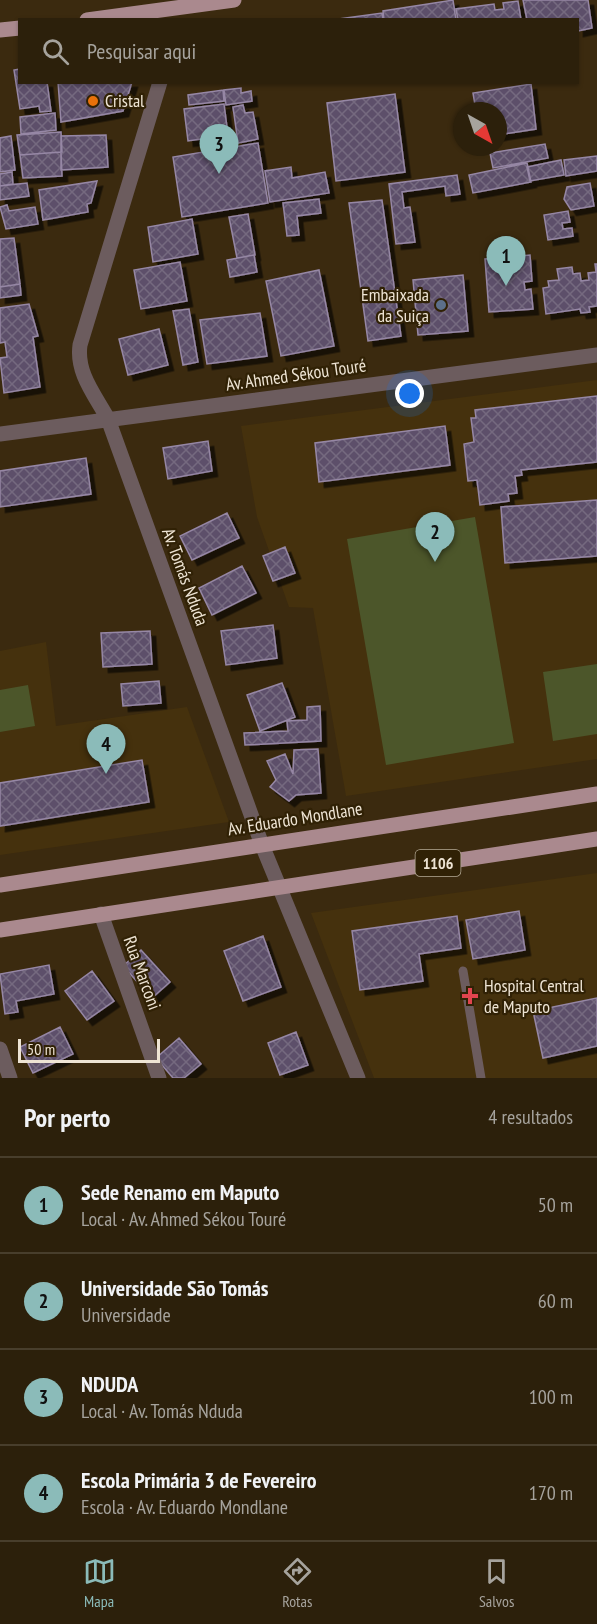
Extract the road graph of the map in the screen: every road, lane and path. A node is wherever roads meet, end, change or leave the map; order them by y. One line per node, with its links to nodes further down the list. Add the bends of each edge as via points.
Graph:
1 (234, 0): 2 (main road)
2 (183, 9): 3 (main road)
3 (104, 18)
4 (18, 28): 5 (main road)
5 (0, 30)
6 (159, 84): 8 (street, Av. Tomás Nduda, via 80,345 80,370)
7 (597, 354): 8 (street, Av. Ahmed Sékou Touré)
8 (108, 419): 9 (street, Av. Ahmed Sékou Touré); 12 (street, Av. Tomás Nduda)
9 (0, 434)
10 (597, 794): 12 (main road, Av. Eduardo Mondlane)
11 (597, 839): 14 (main road, 1106)
12 (262, 845): 13 (main road, Av. Eduardo Mondlane); 14 (street, Av. Tomás Nduda)
13 (0, 885)
14 (279, 887): 15 (main road, 1106); 21 (street, Av. Tomás Nduda)
15 (101, 914): 16 (main road, 1106); 20 (street, Rua Marconi)
16 (0, 930)
17 (463, 972): 22 (lane)
18 (0, 1049): 19 (street)
19 (10, 1078)
20 (159, 1078)
21 (358, 1078)
22 (481, 1078)

